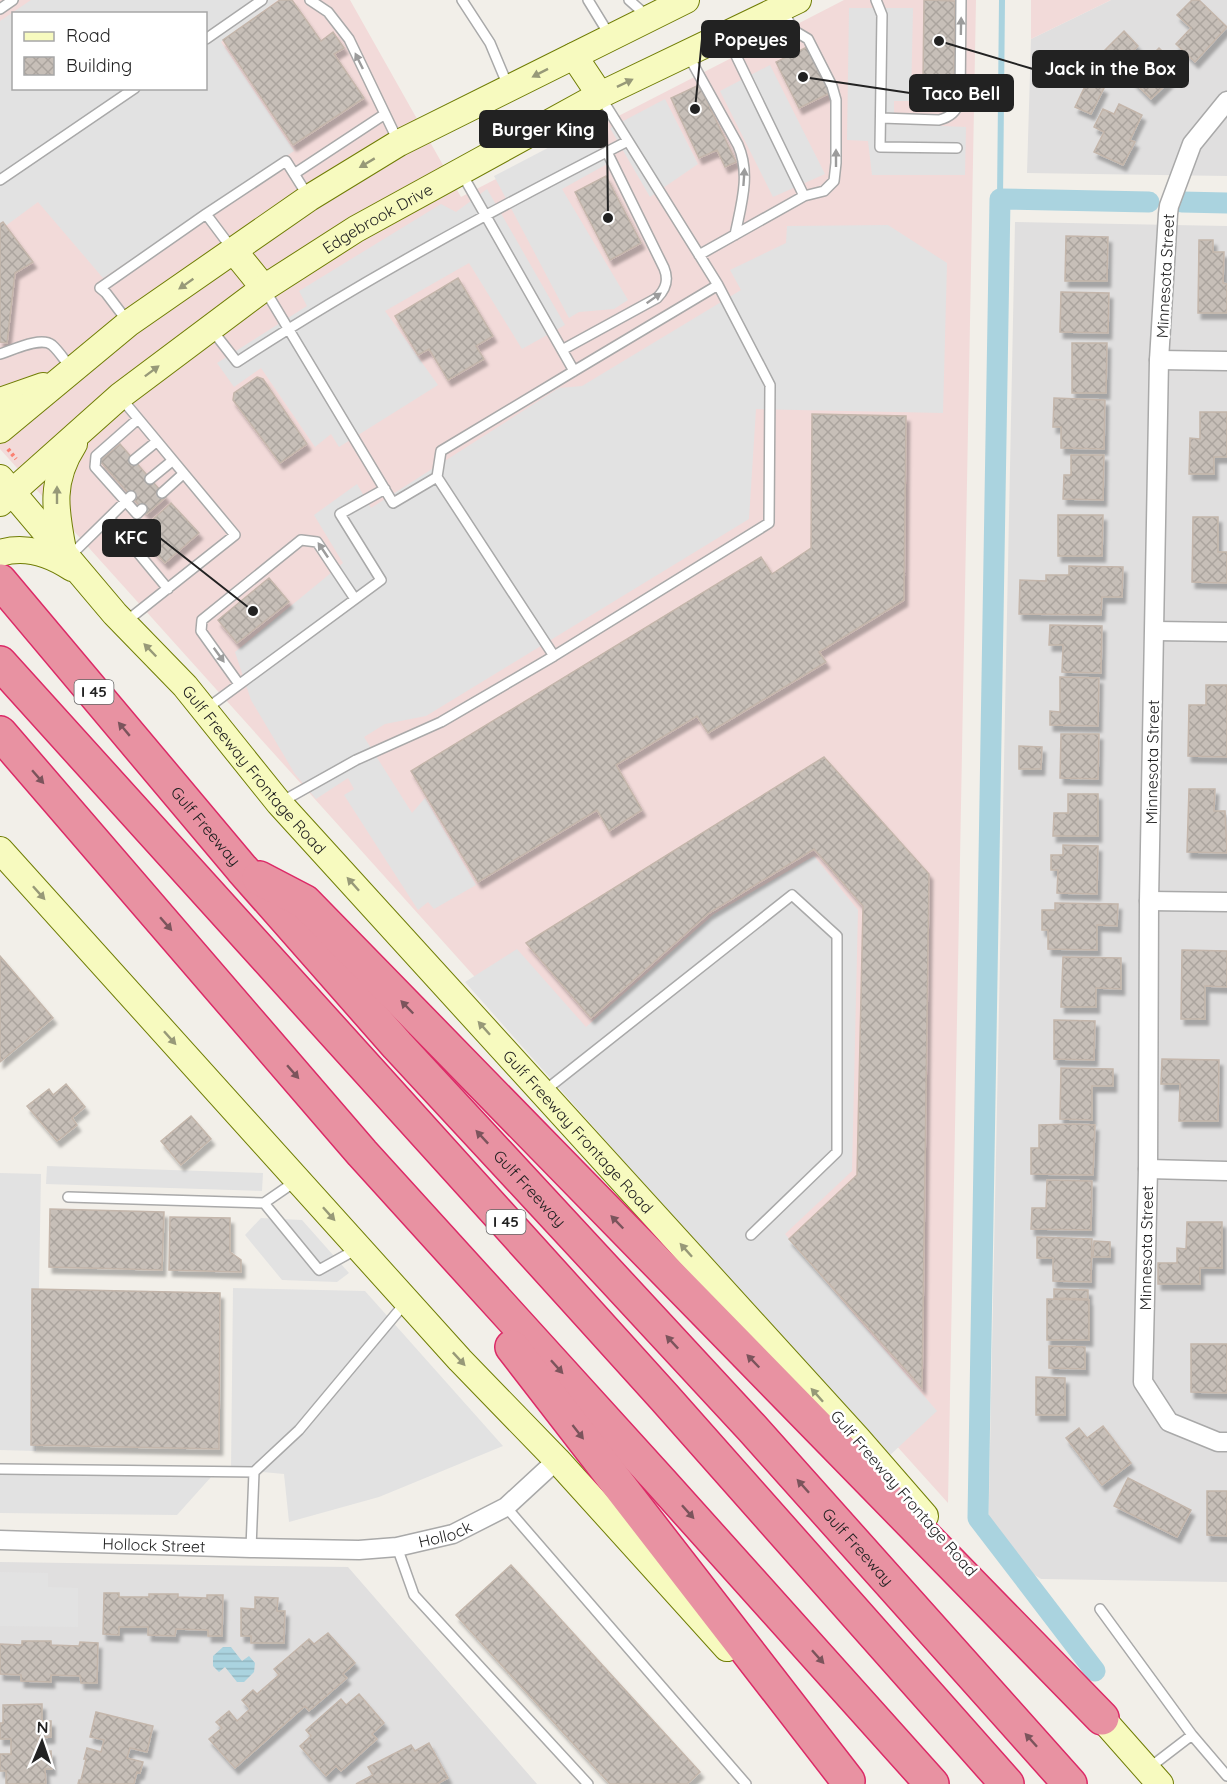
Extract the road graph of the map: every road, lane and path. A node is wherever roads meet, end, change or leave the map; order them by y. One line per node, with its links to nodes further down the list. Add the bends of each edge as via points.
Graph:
1 (13, 0): 11 (lane)
2 (262, 0): 15 (lane)
3 (310, 0): 22 (lane, one-way to 3, via 349,39 328,12)
4 (462, 0): 18 (lane, via 490,44)
5 (588, 0): 14 (lane)
6 (629, 0): 12 (lane)
7 (686, 0): 12 (main road)
8 (877, 0): 23 (lane, via 882,15)
9 (962, 0): 23 (lane, one-way to 9, via 939,120 957,108)
10 (790, 4): 13 (main road, Edgebrook Drive); 31 (lane, one-way to 10, via 824,191 834,181 836,100 808,39 793,30)
11 (0, 9)
12 (649, 18): 14 (main road)
13 (726, 35): 16 (main road, Edgebrook Drive); 31 (lane)
14 (611, 37): 17 (main road)
15 (207, 38)
16 (687, 53): 20 (main road, Edgebrook Drive, one-way to 16); 35 (lane, one-way to 16, via 746,176 744,160)
17 (574, 56): 18 (main road, one-way to 18); 20 (main road)
18 (509, 88): 25 (main road)
19 (132, 90): 30 (lane)
20 (600, 95): 24 (lane); 28 (main road, Edgebrook Drive)
21 (1224, 105): 45 (street, Minnesota Street, via 1192,144 1169,206)
22 (385, 114): 25 (lane); 29 (lane)
23 (881, 118): 26 (lane, via 880,147)
24 (628, 141): 27 (lane); 37 (lane)
25 (399, 143): 32 (main road, one-way to 32)
26 (957, 148)
27 (607, 152): 34 (lane); 43 (lane, one-way to 27, via 657,298 665,287 667,275)
28 (460, 172): 34 (lane); 39 (main road, Edgebrook Drive, via 356,230)
29 (294, 174): 32 (lane); 33 (lane, via 286,161)
30 (0, 180)
31 (804, 196): 35 (lane)
32 (309, 198): 36 (main road)
33 (206, 214): 36 (lane); 40 (lane, via 100,288)
34 (485, 215): 42 (lane); 43 (lane)
35 (735, 235): 37 (lane)
36 (234, 251): 39 (main road); 40 (main road, one-way to 40)
37 (699, 255): 38 (lane)
38 (718, 285): 47 (lane); 74 (lane, via 770,385 769,523)
39 (264, 288): 41 (main road, Edgebrook Drive); 42 (lane)
40 (129, 324): 48 (main road)
41 (210, 328): 42 (lane, via 237,362); 49 (main road, Edgebrook Drive, one-way to 41)
42 (288, 329): 61 (lane)
43 (562, 350): 47 (lane)
44 (0, 354): 48 (lane, via 37,341 46,342 51,344)
45 (1160, 360): 46 (street); 72 (street, Minnesota Street)
46 (1227, 361)
47 (574, 371): 58 (lane, via 441,451)
48 (67, 375): 50 (main road); 53 (main road)
49 (120, 396): 51 (lane); 52 (main road, Edgebrook Drive)
50 (0, 401)
51 (138, 419): 54 (lane); 63 (lane, via 96,456 95,466)
52 (82, 430): 60 (main road, Edgebrook Drive); 67 (main road, one-way to 52, via 57,520 56,487 63,461)
53 (4, 440): 60 (path)
54 (156, 442): 55 (lane); 56 (lane)
55 (134, 460)
56 (172, 461): 57 (lane); 59 (lane)
57 (183, 474): 62 (lane); 69 (lane, via 234,535)
58 (437, 477): 61 (lane, via 393,503); 74 (lane)
59 (150, 479)
60 (7, 483): 67 (main road, Gulf Freeway Frontage Road)
61 (385, 489): 70 (lane, via 340,514 381,580)
62 (162, 493)
63 (129, 499): 64 (lane, via 137,514); 65 (lane)
64 (142, 510)
65 (110, 519): 67 (lane); 69 (lane)
66 (0, 553): 67 (main road, via 31,550)
67 (71, 561): 71 (main road, Gulf Freeway Frontage Road)
68 (0, 581): 81 (highway, Gulf Freeway / I 45, one-way to 68)
69 (168, 589): 71 (lane)
70 (355, 599): 76 (lane); 76 (lane, one-way to 76, via 317,542 301,540 202,620 201,631)
71 (124, 623): 77 (main road, Gulf Freeway Frontage Road, one-way to 71)
72 (1155, 631): 73 (street); 82 (street, Minnesota Street)
73 (1227, 632)
74 (554, 656): 79 (lane, via 441,722 356,760)
75 (0, 663): 112 (highway, I 45, via 640,1370)
76 (239, 684): 77 (lane)
77 (204, 710): 79 (main road, Gulf Freeway Frontage Road)
78 (0, 733): 85 (highway, one-way to 85)
79 (279, 803): 84 (main road, Gulf Freeway Frontage Road, one-way to 79)
80 (0, 850): 88 (main road, one-way to 88)
81 (242, 868): 104 (highway, one-way to 81, via 305,902); 113 (highway, Gulf Freeway / I 45, one-way to 81, via 752,1428 397,1045)
82 (1149, 901): 83 (street); 86 (street, Minnesota Street)
83 (1227, 902)
84 (543, 1092): 91 (lane, via 792,894 837,936 837,1152); 104 (main road, Gulf Freeway Frontage Road, one-way to 84, via 858,1439)
85 (362, 1153): 108 (highway, one-way to 108); 111 (highway, one-way to 111)
86 (1148, 1169): 87 (street); 94 (street, Minnesota Street, via 1143,1382 1169,1422)
87 (1227, 1171)
88 (297, 1180): 90 (lane); 92 (main road, one-way to 92)
89 (68, 1197): 90 (lane)
90 (264, 1203): 92 (lane, via 320,1270)
91 (751, 1235)
92 (359, 1248): 93 (main road)
93 (407, 1301): 95 (main road, one-way to 95); 97 (lane, via 299,1430)
94 (1227, 1443)
95 (557, 1460): 98 (street, Hollock); 108 (main road)
96 (0, 1469): 97 (lane)
97 (254, 1472): 100 (lane)
98 (506, 1507): 102 (street, Hollock, via 453,1534); 110 (lane)
99 (0, 1540): 100 (street, Hollock Street)
100 (251, 1548): 101 (street, Hollock Street)
101 (309, 1548): 102 (street, Hollock)
102 (397, 1548): 109 (lane, via 414,1595)
103 (1100, 1609): 105 (lane)
104 (1102, 1718): 107 (main road, Gulf Freeway Frontage Road)
105 (1192, 1735): 106 (lane); 107 (lane)
106 (1227, 1776)
107 (1154, 1777)
108 (849, 1783)
109 (588, 1784)
110 (746, 1784)
111 (932, 1784)
112 (1008, 1784)
113 (1071, 1784)

